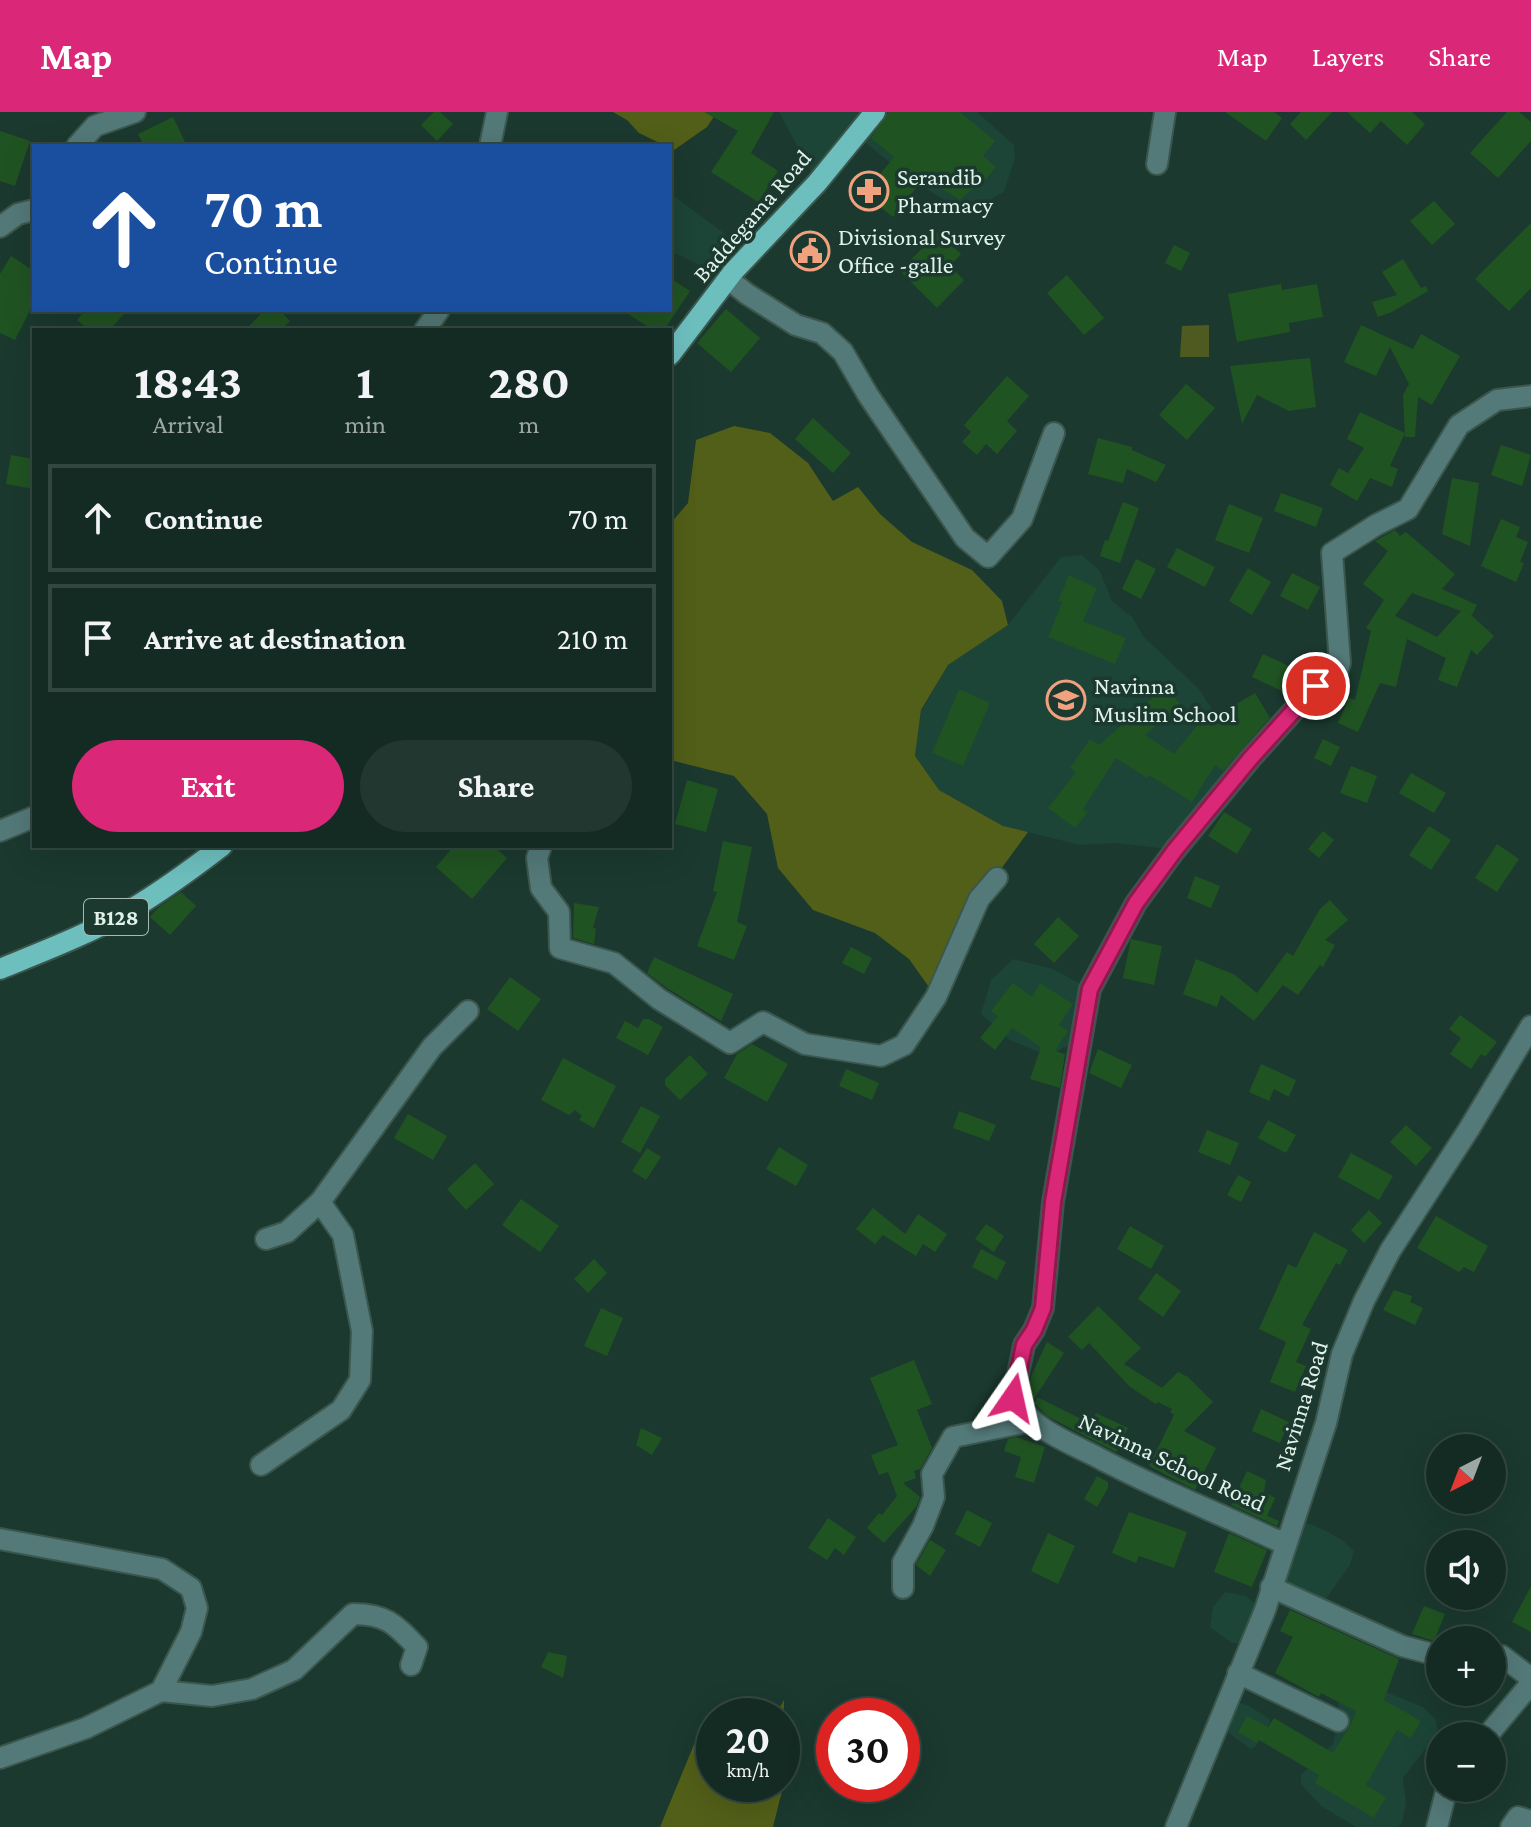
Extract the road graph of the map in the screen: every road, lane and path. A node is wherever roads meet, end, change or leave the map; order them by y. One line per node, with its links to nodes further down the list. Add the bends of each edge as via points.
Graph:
1 (135, 112): 5 (street, via 95,126)
2 (497, 112): 6 (street)
3 (875, 112): 10 (main road, Baddegama Road)
4 (1165, 112): 7 (street)
5 (79, 144)
6 (490, 144)
7 (1157, 164)
8 (32, 210): 9 (street)
9 (0, 227)
10 (728, 279): 11 (main road, Baddegama Road); 13 (street, via 796,325 822,333 843,352 965,538 988,557 1022,519)
11 (672, 352)
12 (1531, 396): 24 (street, via 1497,400 1459,425 1408,509 1332,553 1340,663 1333,684 1316,686 1175,850 1136,903 1086,1001 1053,1202 1043,1308 1024,1345 1013,1398)
13 (1054, 433)
14 (32, 818): 15 (street)
15 (0, 831)
16 (219, 848): 19 (main road, B128, via 128,911)
17 (540, 848): 18 (street, via 541,888 559,912 560,948 614,963 659,999 730,1043 763,1022 805,1044 881,1056 904,1045 936,997 979,899)
18 (997, 878)
19 (0, 969)
20 (468, 1011): 22 (street, via 432,1047)
21 (1531, 1026): 27 (street, Navinna Road, via 1364,1301 1342,1354 1326,1423)
22 (320, 1202): 23 (street, via 287,1232); 25 (street, via 343,1235 362,1331 360,1380 341,1410)
23 (266, 1239)
24 (1032, 1421): 27 (street, Navinna School Road, via 1171,1495); 29 (street, via 953,1437 932,1474 934,1497 903,1562)
25 (261, 1465)
26 (0, 1539): 35 (street, via 162,1569 191,1588 197,1608 191,1632)
27 (1287, 1540): 28 (street, Navinna Road)
28 (1271, 1587): 30 (street); 33 (street, Navinna Road)
29 (903, 1588)
30 (1426, 1652)
31 (1506, 1659): 34 (street)
32 (411, 1665): 35 (street, via 417,1647 398,1627 374,1614 353,1614 294,1670 252,1689 212,1696)
33 (1238, 1673): 36 (street); 41 (street, Navinna Road)
34 (1530, 1678): 37 (street)
35 (161, 1691): 38 (street, via 86,1728)
36 (1338, 1721)
37 (1499, 1722)
38 (0, 1758)
39 (1443, 1802): 42 (street)
40 (1531, 1821): 43 (street, via 1518,1817)
41 (1177, 1827)
42 (1437, 1827)
43 (1511, 1827)

